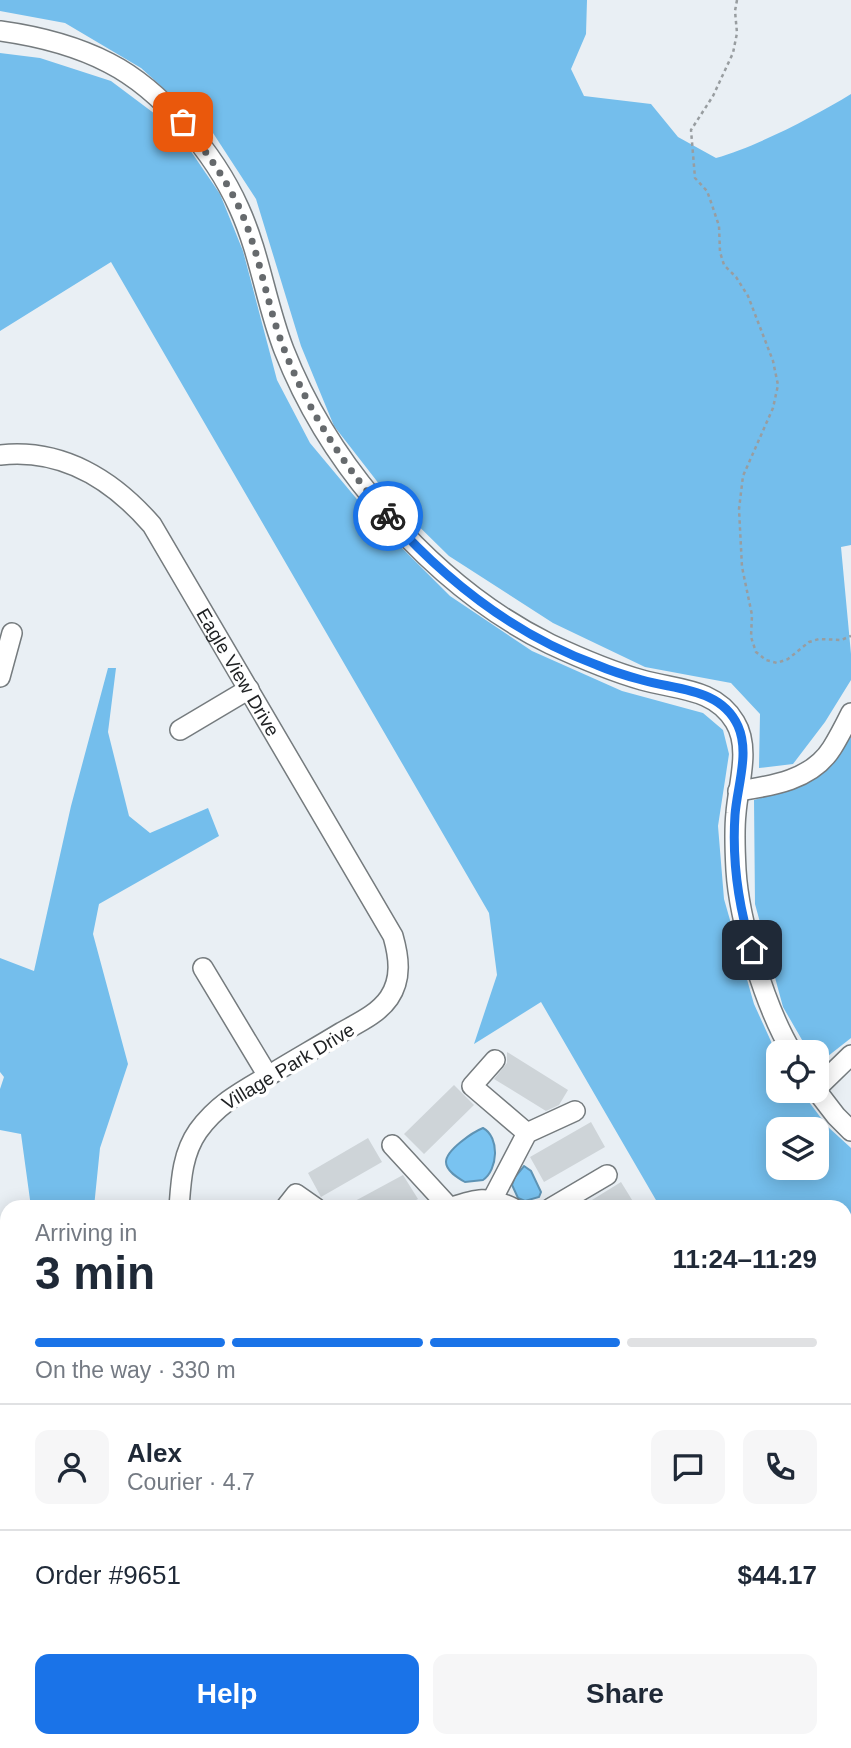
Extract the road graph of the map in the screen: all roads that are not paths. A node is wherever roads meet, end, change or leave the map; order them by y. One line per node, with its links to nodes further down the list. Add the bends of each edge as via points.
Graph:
1 (0, 31): 8 (street, via 71,48 110,63 183,122 210,156 239,207 283,347 306,400 337,453 376,502 457,585 547,643 643,680 699,692 724,706 738,726 743,753)
2 (1, 455): 5 (street, Eagle View Drive, via 26,454 77,466 99,476 136,507 166,545)
3 (12, 633): 4 (street)
4 (0, 677)
5 (249, 689): 7 (street); 10 (street, Eagle View Drive, via 393,936)
6 (851, 713): 8 (street, via 818,764 780,784)
7 (180, 730)
8 (738, 791): 11 (street, via 736,872 745,927)
9 (203, 968): 14 (street)
10 (398, 972): 14 (street, Village Park Drive, via 389,998 369,1016)
11 (787, 1040)
12 (851, 1055): 15 (street)
13 (495, 1060): 19 (street, via 472,1086)
14 (268, 1076): 23 (street, Village Park Drive, via 226,1100 197,1132 182,1166)
15 (829, 1077)
16 (826, 1103): 18 (street)
17 (575, 1111): 19 (street)
18 (851, 1131)
19 (527, 1133): 22 (street)
20 (392, 1144): 26 (street)
21 (607, 1175): 29 (street)
22 (493, 1198): 27 (street); 28 (street)
23 (180, 1200)
24 (291, 1200): 25 (street, via 296,1194)
25 (305, 1200)
26 (443, 1200)
27 (478, 1200)
28 (497, 1200)
29 (565, 1200)

